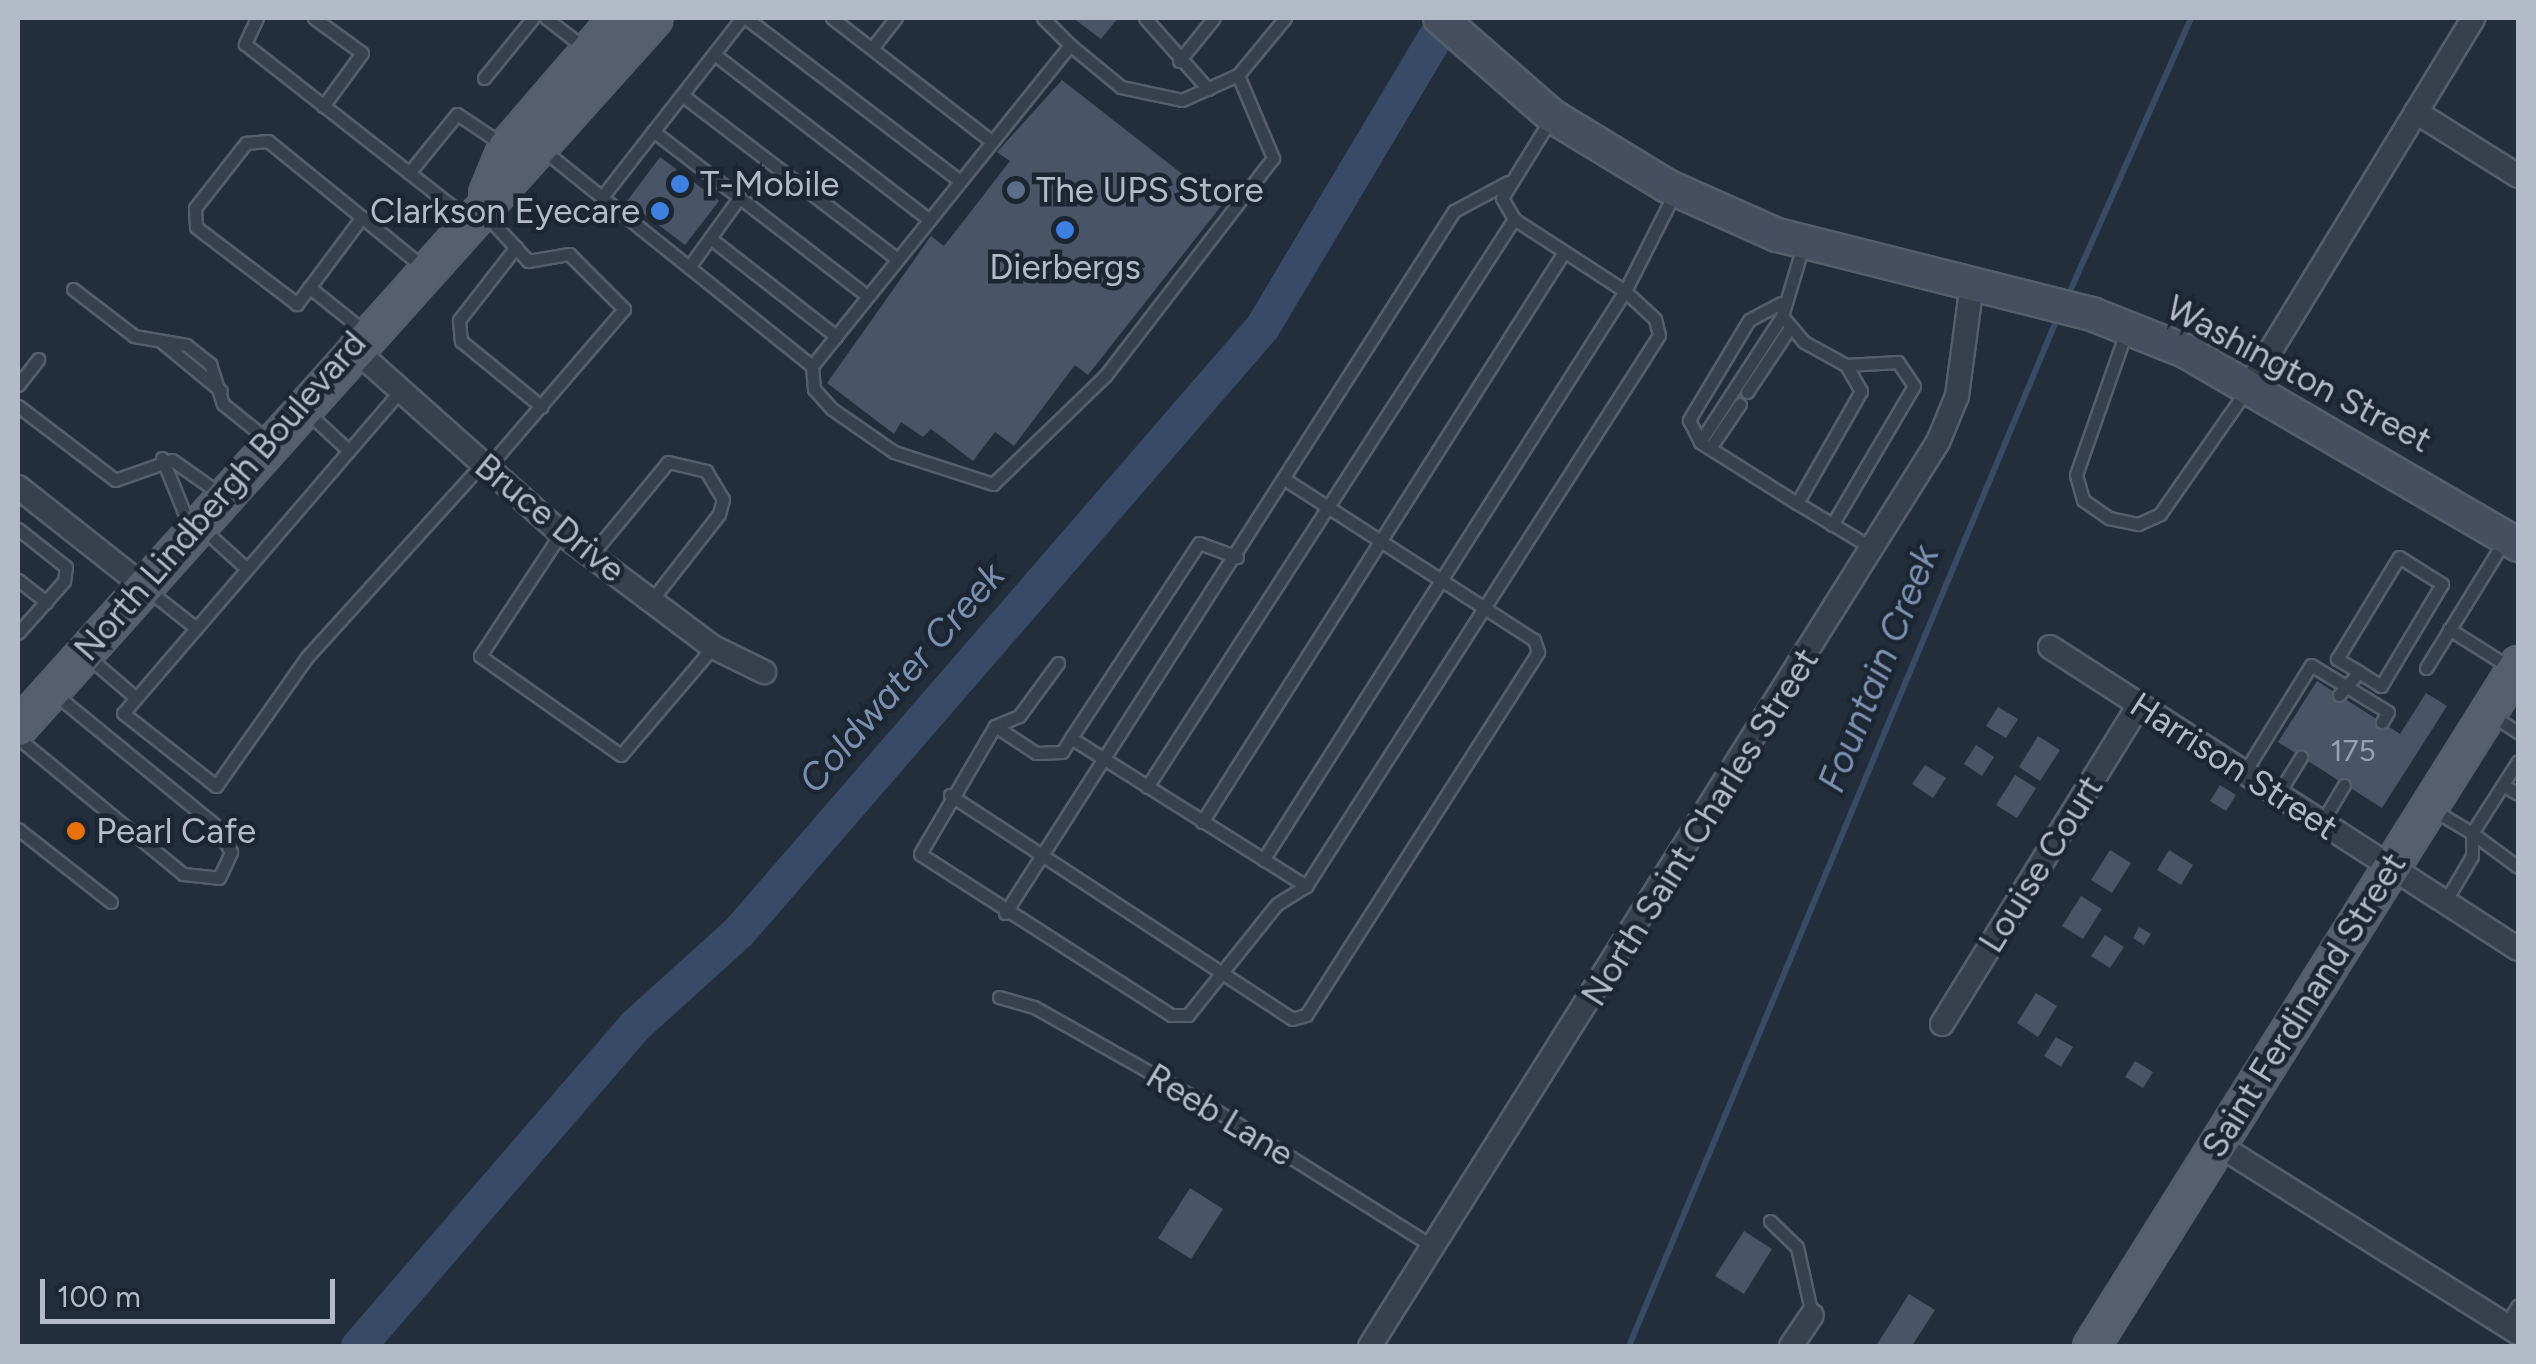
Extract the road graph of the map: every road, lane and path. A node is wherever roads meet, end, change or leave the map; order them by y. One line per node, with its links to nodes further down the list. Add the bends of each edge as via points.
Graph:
1 (257, 18): 25 (lane, via 245,44)
2 (314, 18): 25 (lane, via 362,53)
3 (533, 18): 22 (lane)
4 (546, 18): 18 (lane)
5 (617, 18): 18 (main road)
6 (654, 18): 31 (main road)
7 (744, 18): 19 (lane); 34 (lane)
8 (832, 18): 17 (lane)
9 (896, 18): 17 (lane)
10 (1043, 18): 16 (lane)
11 (1145, 18): 20 (lane)
12 (1214, 18): 20 (lane)
13 (1286, 18): 21 (lane)
14 (1440, 18): 27 (main road, Washington Street)
15 (2474, 18): 26 (street)
16 (1070, 45): 23 (lane, via 1121,87 1182,100); 29 (lane)
17 (873, 47): 29 (lane)
18 (590, 52): 30 (main road)
19 (714, 54): 24 (lane); 41 (lane)
20 (1179, 61): 23 (lane)
21 (1238, 75): 23 (lane); 62 (lane, via 1273,158 1105,376 993,484 894,452 832,409 814,389)
22 (484, 78)
23 (1208, 89)
24 (682, 94): 28 (lane); 47 (lane)
25 (323, 106): 32 (lane)
26 (2416, 112): 33 (street); 64 (street)
27 (1552, 116): 35 (lane); 36 (main road, Washington Street)
28 (653, 131): 37 (lane); 38 (lane)
29 (990, 140): 34 (lane)
30 (506, 148): 32 (lane, via 458,114); 39 (main road)
31 (542, 149): 37 (lane); 39 (main road)
32 (410, 173): 39 (lane)
33 (2518, 176)
34 (959, 180): 41 (lane)
35 (1508, 182): 42 (lane, via 1502,198); 76 (lane, via 1454,211)
36 (1676, 190): 44 (main road, Washington Street); 53 (lane)
37 (602, 197): 49 (lane)
38 (739, 198): 43 (lane); 54 (lane)
39 (476, 205): 45 (lane); 48 (main road, North Lindbergh Boulevard)
40 (362, 217): 48 (lane); 51 (lane); 51 (lane, via 268,141 246,144 195,208 196,227 297,304)
41 (928, 218): 47 (lane)
42 (1514, 220): 46 (lane); 80 (lane)
43 (710, 238): 49 (lane); 58 (lane)
44 (1804, 242): 50 (main road, Washington Street); 55 (lane)
45 (516, 246): 70 (lane, via 459,320 461,341); 70 (lane, via 528,260 569,254 624,308)
46 (1564, 252): 53 (lane); 85 (lane)
47 (896, 259): 54 (lane)
48 (422, 266): 59 (main road, North Lindbergh Boulevard)
49 (689, 267): 62 (lane)
50 (1984, 286): 56 (main road, Washington Street); 87 (street, North Saint Charles Street, via 1957,396)
51 (309, 287): 59 (lane)
52 (73, 289): 71 (lane, via 134,336 210,364 223,404)
53 (1625, 291): 91 (lane); 96 (lane, via 1655,319 1659,335)
54 (867, 296): 58 (lane)
55 (1781, 309): 57 (lane); 72 (lane); 72 (lane, via 1749,320 1690,420)
56 (2128, 328): 64 (main road, Washington Street); 64 (lane, via 2076,475 2083,500 2109,518 2138,524 2160,514)
57 (1789, 329): 61 (lane); 66 (lane)
58 (836, 336): 62 (lane)
59 (357, 339): 65 (street, Bruce Drive); 69 (main road, North Lindbergh Boulevard)
60 (38, 359): 63 (lane)
61 (1846, 365): 79 (lane, via 1858,376 1858,407); 81 (lane, via 1898,362 1914,386)
62 (812, 366)
63 (18, 386)
64 (2249, 386): 86 (main road, Washington Street)
65 (400, 390): 73 (lane); 75 (street, Bruce Drive)
66 (1748, 392)
67 (1740, 404): 72 (lane)
68 (18, 406): 74 (lane, via 115,480 134,480)
69 (300, 406): 71 (main road, North Lindbergh Boulevard); 73 (lane)
70 (542, 408): 75 (lane)
71 (270, 441): 78 (main road, North Lindbergh Boulevard)
72 (1705, 445): 79 (lane)
73 (349, 451): 90 (lane)
74 (162, 458): 78 (lane); 82 (lane)
75 (485, 466): 84 (street, Bruce Drive); 109 (lane, via 307,657 216,786 123,713)
76 (1288, 481): 80 (lane); 89 (lane)
77 (18, 487): 93 (street)
78 (222, 496): 82 (main road, North Lindbergh Boulevard)
79 (1797, 503): 81 (lane)
80 (1328, 507): 85 (lane); 123 (lane)
81 (1832, 525): 87 (lane)
82 (194, 527): 90 (lane); 93 (main road, North Lindbergh Boulevard)
83 (18, 529): 95 (lane, via 66,567)
84 (561, 533): 88 (street, Bruce Drive); 100 (lane, via 480,656 621,756)
85 (1381, 541): 91 (lane); 128 (lane)
86 (2512, 541): 98 (lane)
87 (1872, 548): 146 (street, North Saint Charles Street)
88 (592, 554): 94 (street, Bruce Drive); 94 (lane, via 668,462 706,471 719,485 719,514)
89 (1237, 558): 116 (lane, via 1199,543); 118 (lane)
90 (247, 569): 97 (lane)
91 (1441, 579): 96 (lane); 133 (lane)
92 (18, 580): 95 (lane)
93 (142, 585): 97 (lane); 102 (main road, North Lindbergh Boulevard)
94 (651, 601): 100 (street, Bruce Drive)
95 (46, 602): 99 (lane)
96 (1484, 607): 136 (lane); 141 (lane, via 1538,652 1306,1015 1292,1019)
97 (196, 628): 109 (lane)
98 (2450, 629): 104 (lane); 105 (lane)
99 (18, 633)
100 (713, 647): 106 (street, Bruce Drive)
101 (2050, 647): 110 (street, Harrison Street)
102 (83, 653): 109 (lane); 112 (main road, North Lindbergh Boulevard)
103 (1058, 663): 114 (lane, via 1018,716)
104 (2516, 667): 111 (main road, Saint Ferdinand Street)
105 (2426, 668)
106 (764, 672)
107 (2359, 672): 107 (lane, via 2336,659 2399,558 2442,584 2382,686); 108 (lane)
108 (2344, 691): 113 (lane, via 2388,712); 120 (lane, via 2311,665)
109 (136, 698)
110 (2139, 705): 120 (street, Harrison Street); 143 (street, Louise Court)
111 (2488, 713): 115 (lane); 127 (main road, Saint Ferdinand Street)
112 (26, 716): 112 (lane, via 182,874 219,878 230,852 216,825)
113 (2382, 722)
114 (995, 726): 116 (lane, via 1036,754 1062,752); 124 (lane)
115 (2518, 732)
116 (1072, 738): 118 (lane)
117 (2300, 757): 125 (lane)
118 (1104, 760): 123 (lane); 132 (lane)
119 (2518, 761): 122 (lane)
120 (2244, 773): 125 (street, Harrison Street)
121 (2344, 785): 129 (lane)
122 (2503, 785): 126 (lane); 131 (lane)
123 (1147, 787): 128 (lane)
124 (950, 794): 132 (lane); 139 (lane, via 920,854)
125 (2278, 794): 129 (street, Harrison Street)
126 (2518, 794)
127 (2428, 806): 131 (lane); 134 (main road, Saint Ferdinand Street)
128 (1202, 822): 133 (lane)
129 (2322, 822): 134 (street, Harrison Street)
130 (18, 829): 137 (lane)
131 (2472, 833): 135 (lane); 138 (lane, via 2472,856)
132 (1042, 854): 139 (lane); 141 (lane)
133 (1264, 860): 136 (lane)
134 (2391, 866): 138 (street, Harrison Street); 144 (main road, Saint Ferdinand Street)
135 (2518, 867)
136 (1306, 886): 141 (lane, via 1277,904)
137 (111, 902)
138 (2445, 902): 140 (street, Harrison Street)
139 (1005, 913): 141 (lane, via 1171,1016 1203,1005)
140 (2518, 950)
141 (1225, 974)
142 (1000, 998): 146 (lane, Reeb Lane, via 1034,1007 1184,1092)
143 (1942, 1024)
144 (2217, 1144): 148 (street); 151 (main road, Saint Ferdinand Street)
145 (1770, 1220): 147 (lane, via 1797,1247)
146 (1433, 1247): 149 (street, North Saint Charles Street)
147 (1812, 1314): 150 (street)
148 (2514, 1321): 152 (street)
149 (1370, 1346)
150 (1792, 1346)
151 (2091, 1346)
152 (2493, 1346)

